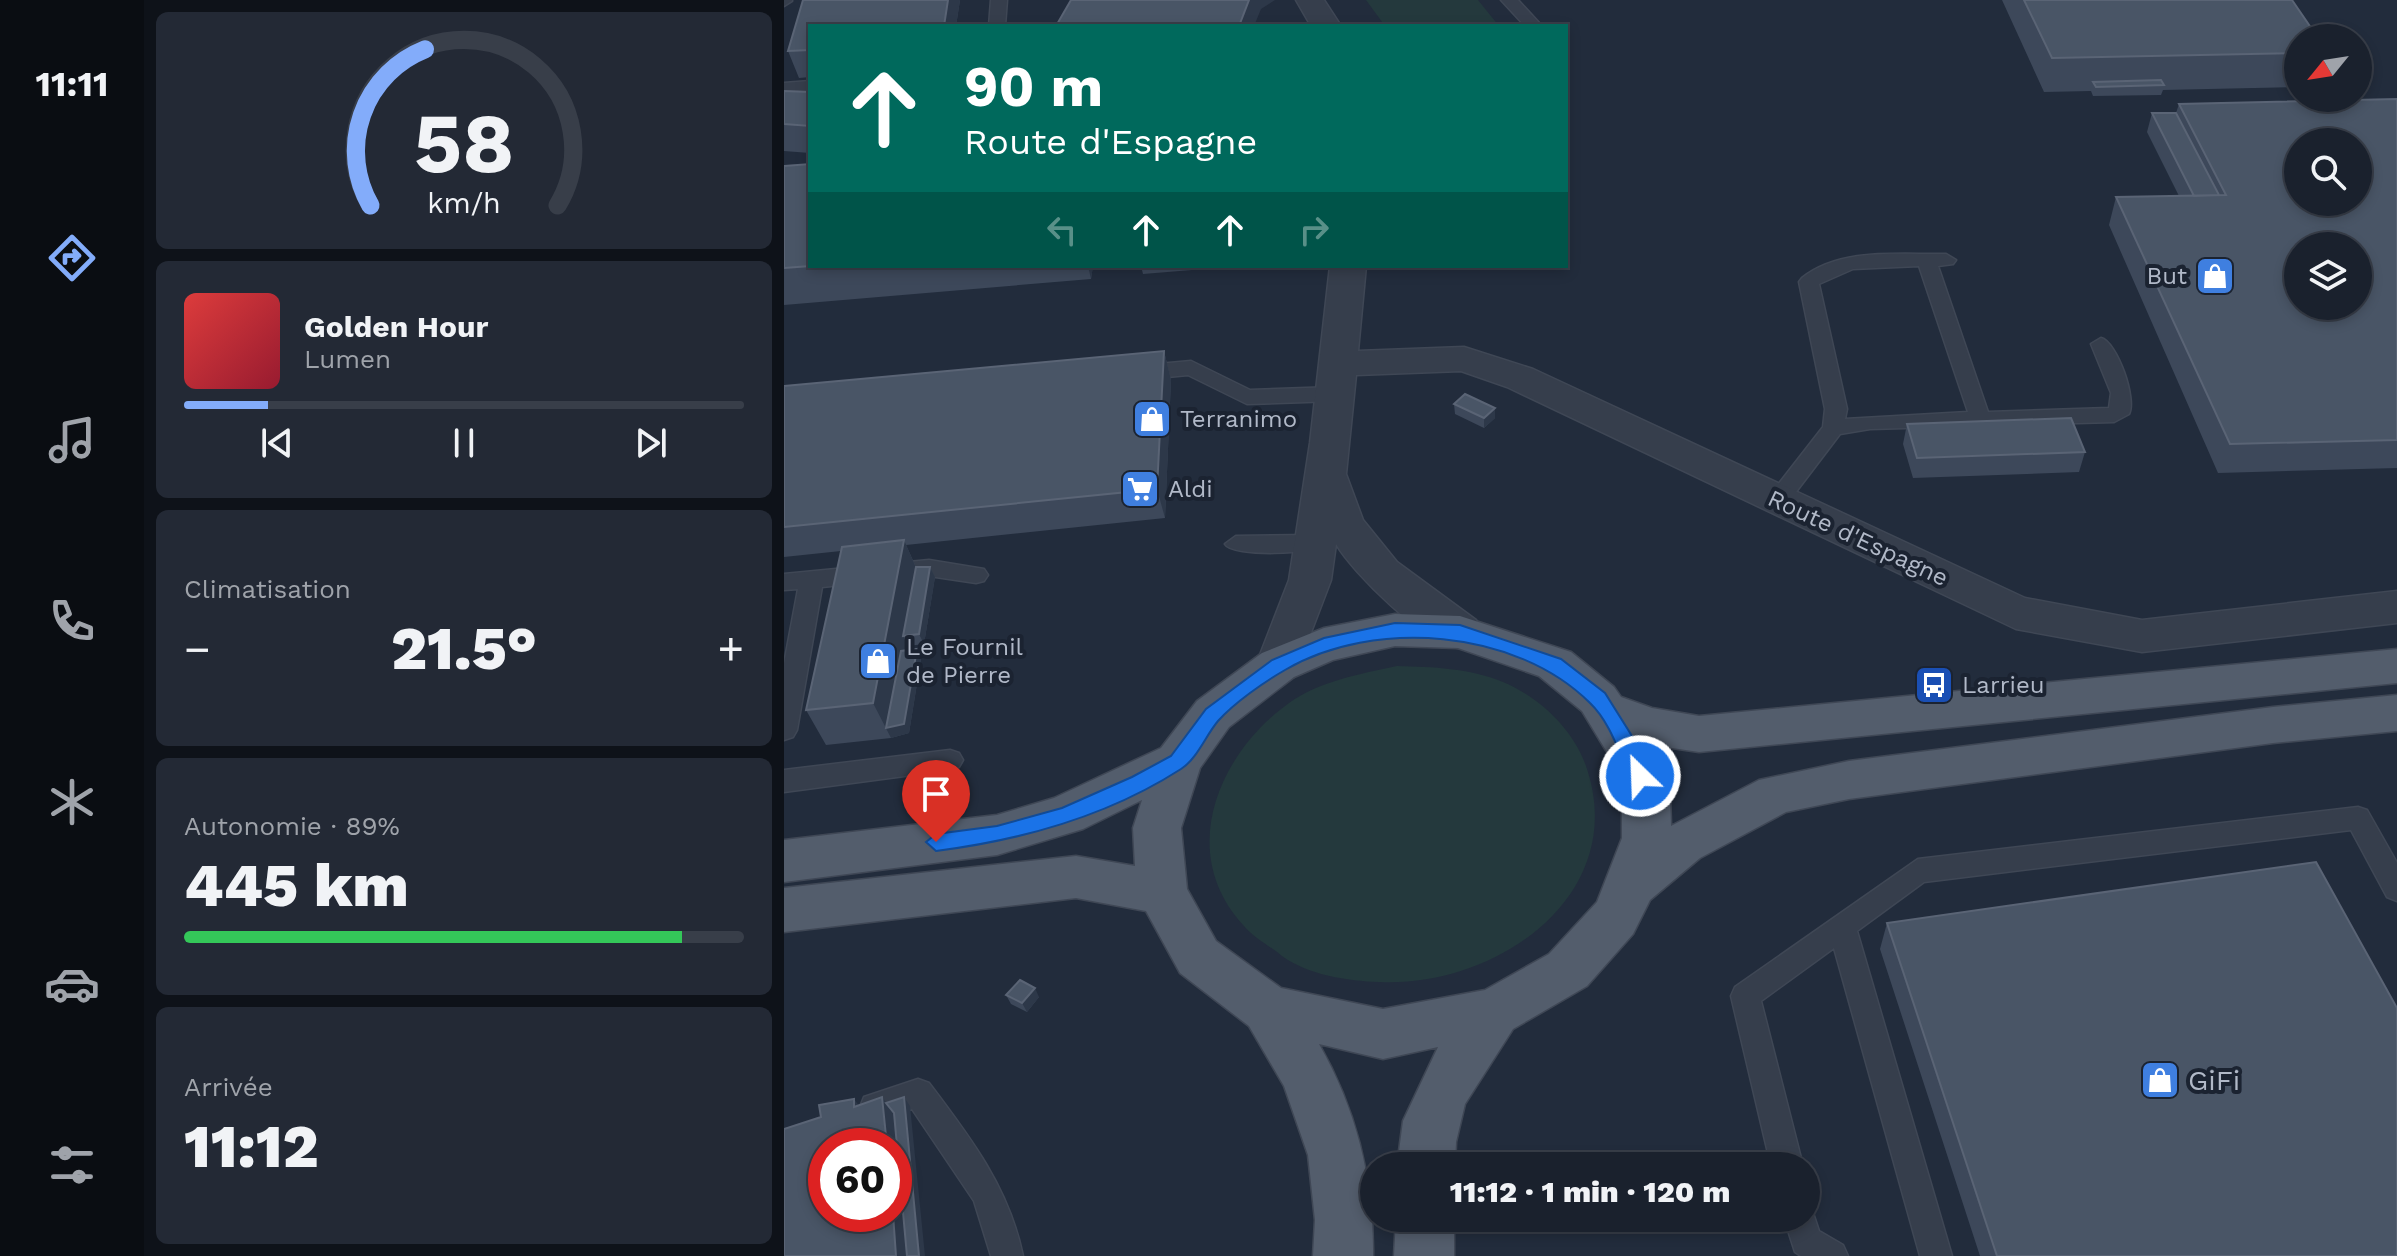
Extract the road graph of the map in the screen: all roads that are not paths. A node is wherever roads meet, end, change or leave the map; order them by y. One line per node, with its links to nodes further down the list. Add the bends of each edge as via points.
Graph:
1 (999, 0): 4 (lane)
2 (1310, 0): 5 (street)
3 (1509, 0): 6 (lane)
4 (997, 24)
5 (1325, 24)
6 (1532, 24)
7 (808, 86): 8 (lane)
8 (784, 88)
9 (1348, 268): 12 (street)
10 (2101, 344): 13 (lane, via 2121,393 2122,409 2114,415)
11 (1113, 375): 12 (lane, via 1191,368 1247,397)
12 (1336, 379): 15 (street); 16 (street, Route d'Espagne, via 1464,359 1520,378)
13 (1980, 418): 14 (lane); 14 (lane, via 1936,261 1841,264 1822,270 1809,282 1836,409)
14 (1833, 428): 16 (lane)
15 (1325, 473): 17 (street); 23 (street, via 1346,528 1374,564)
16 (1778, 500): 22 (street, Route d'Espagne, via 2016,613 2142,636)
17 (1313, 543): 18 (lane); 24 (street, via 1310,580)
18 (1236, 544)
19 (976, 575): 20 (lane, via 929,568)
20 (812, 579): 21 (lane); 28 (lane)
21 (784, 582)
22 (2397, 607)
23 (1460, 632): 24 (main road, via 1395,630 1324,645); 26 (main road, via 1555,664)
24 (1278, 665): 30 (main road, via 1213,714)
25 (2397, 666): 26 (main road, via 1699,734 1649,726)
26 (1608, 711): 33 (main road, via 1635,758 1646,794 1647,838)
27 (2397, 713): 33 (main road, via 1849,780 1776,794 1683,843)
28 (784, 730)
29 (950, 760): 31 (lane)
30 (1178, 761): 32 (main road, via 1066,815 997,835); 35 (main road, via 1157,828)
31 (784, 781)
32 (784, 861)
33 (1632, 885): 39 (main road, via 1615,918 1568,970)
34 (2397, 889): 37 (lane, via 2358,818 1918,871)
35 (1162, 892): 36 (main road, via 1076,877); 38 (main road, via 1198,957)
36 (784, 910)
37 (1842, 926): 42 (lane, via 1745,996); 49 (lane)
38 (1268, 1009): 39 (main road, via 1383,1034); 46 (main road, via 1303,1063 1329,1122 1346,1217)
39 (1494, 1012): 41 (main road, via 1438,1095)
40 (844, 1118): 45 (lane, via 918,1093 979,1180 1003,1229)
41 (1426, 1152)
42 (1784, 1152)
43 (1425, 1232): 47 (main road)
44 (1804, 1232): 48 (lane, via 1806,1241)
45 (1007, 1256)
46 (1343, 1256)
47 (1424, 1256)
48 (1832, 1256)
49 (1936, 1256)

